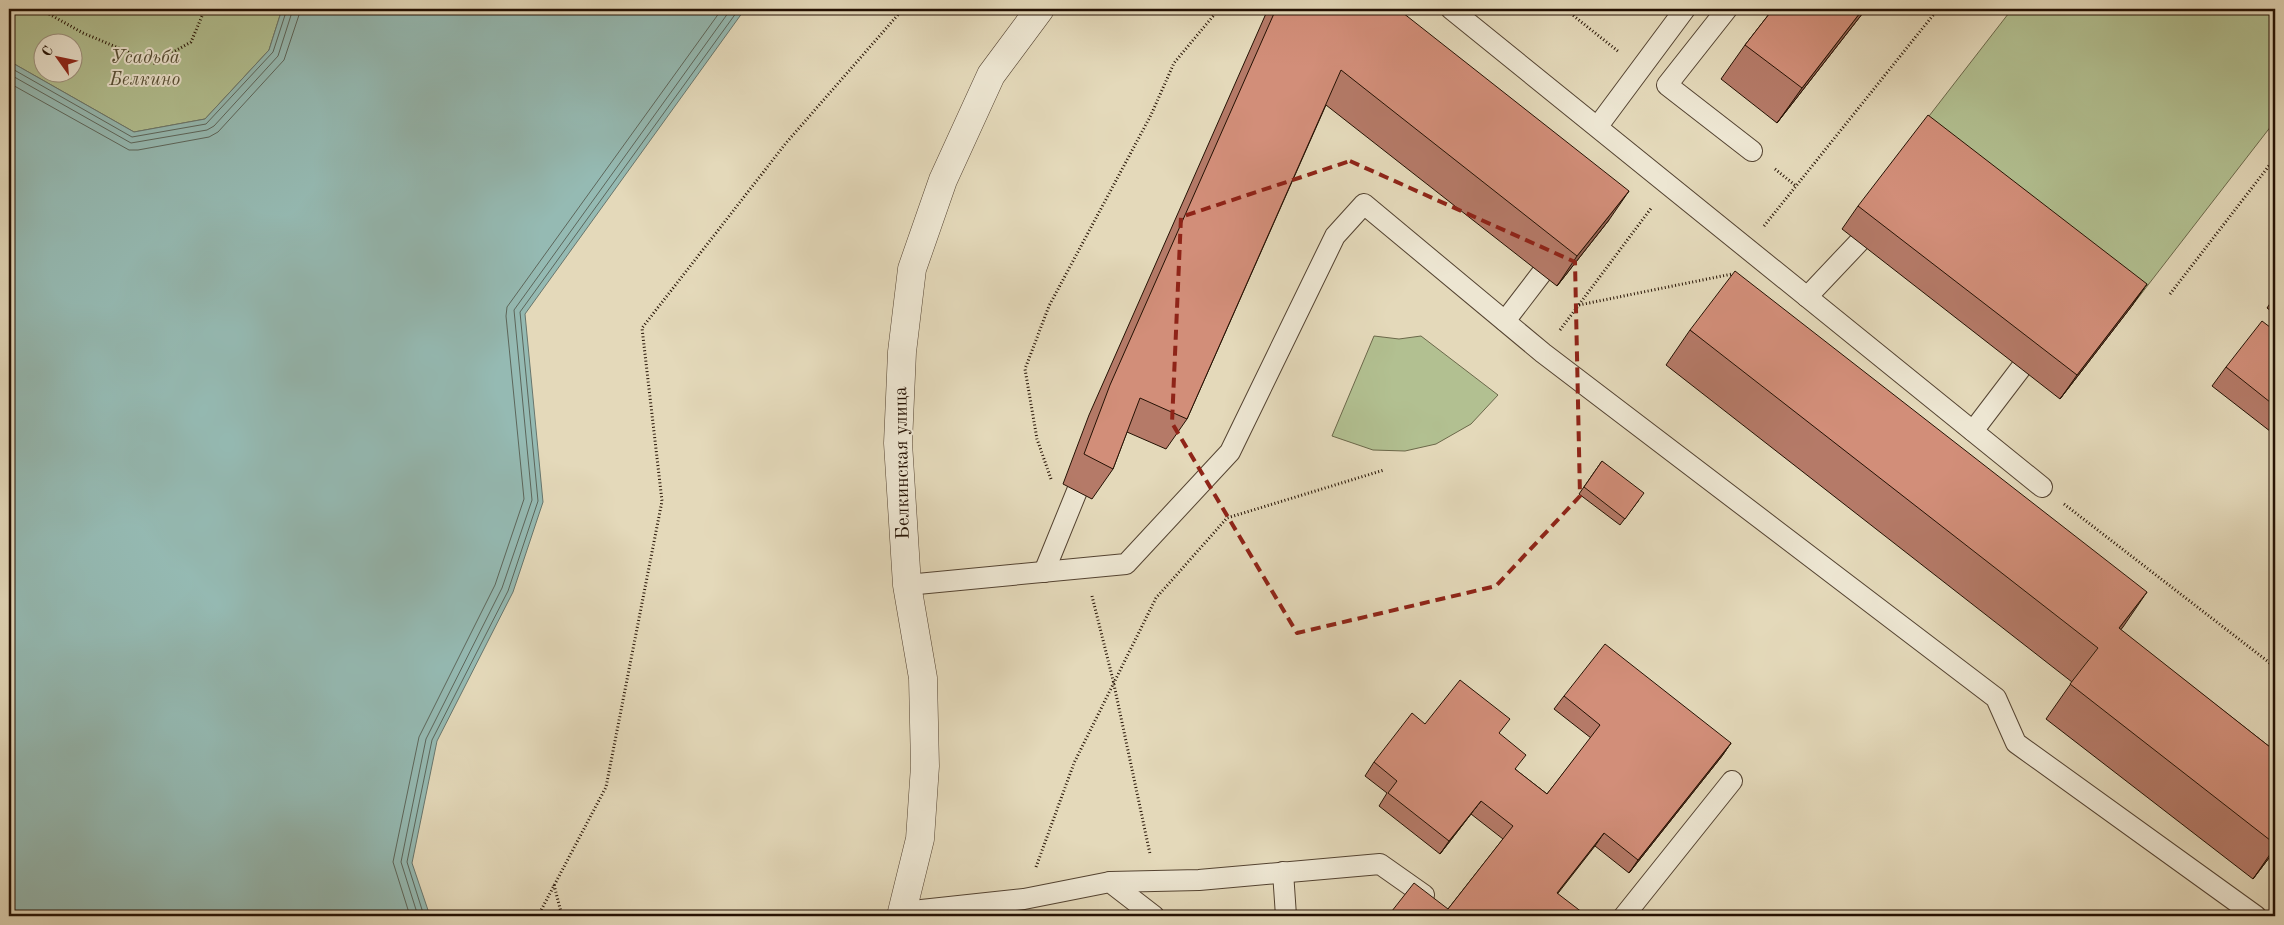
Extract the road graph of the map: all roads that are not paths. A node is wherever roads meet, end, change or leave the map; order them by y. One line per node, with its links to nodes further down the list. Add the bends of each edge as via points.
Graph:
1 (1040, 9): 16 (street, Белкинская улица, via 991,75 943,180 912,269 902,352 898,443)
2 (1451, 9): 5 (lane)
3 (1685, 9): 5 (lane)
4 (1727, 9): 6 (lane, via 1668,85)
5 (1598, 126): 9 (lane)
6 (1752, 151)
7 (1859, 242): 9 (lane)
8 (1541, 274): 10 (lane)
9 (1806, 297): 12 (lane)
10 (1506, 321): 15 (lane, via 1364,204 1335,236 1230,452 1126,564); 25 (lane, via 1543,353 1996,698 2016,742)
11 (2021, 368): 12 (lane)
12 (1973, 431): 13 (lane)
13 (2042, 488)
14 (1078, 491): 15 (lane)
15 (1044, 572): 16 (lane)
16 (907, 585): 21 (street, Белкинская улица, via 923,678 925,766 920,840)
17 (1732, 781): 24 (lane)
18 (1283, 872): 19 (lane, via 1199,880); 20 (lane, via 1380,864); 23 (lane)
19 (1110, 882): 21 (lane, via 1024,898); 22 (lane)
20 (1424, 895)
21 (902, 914)
22 (1154, 916)
23 (1286, 916)
24 (1624, 916)
25 (2256, 916)

